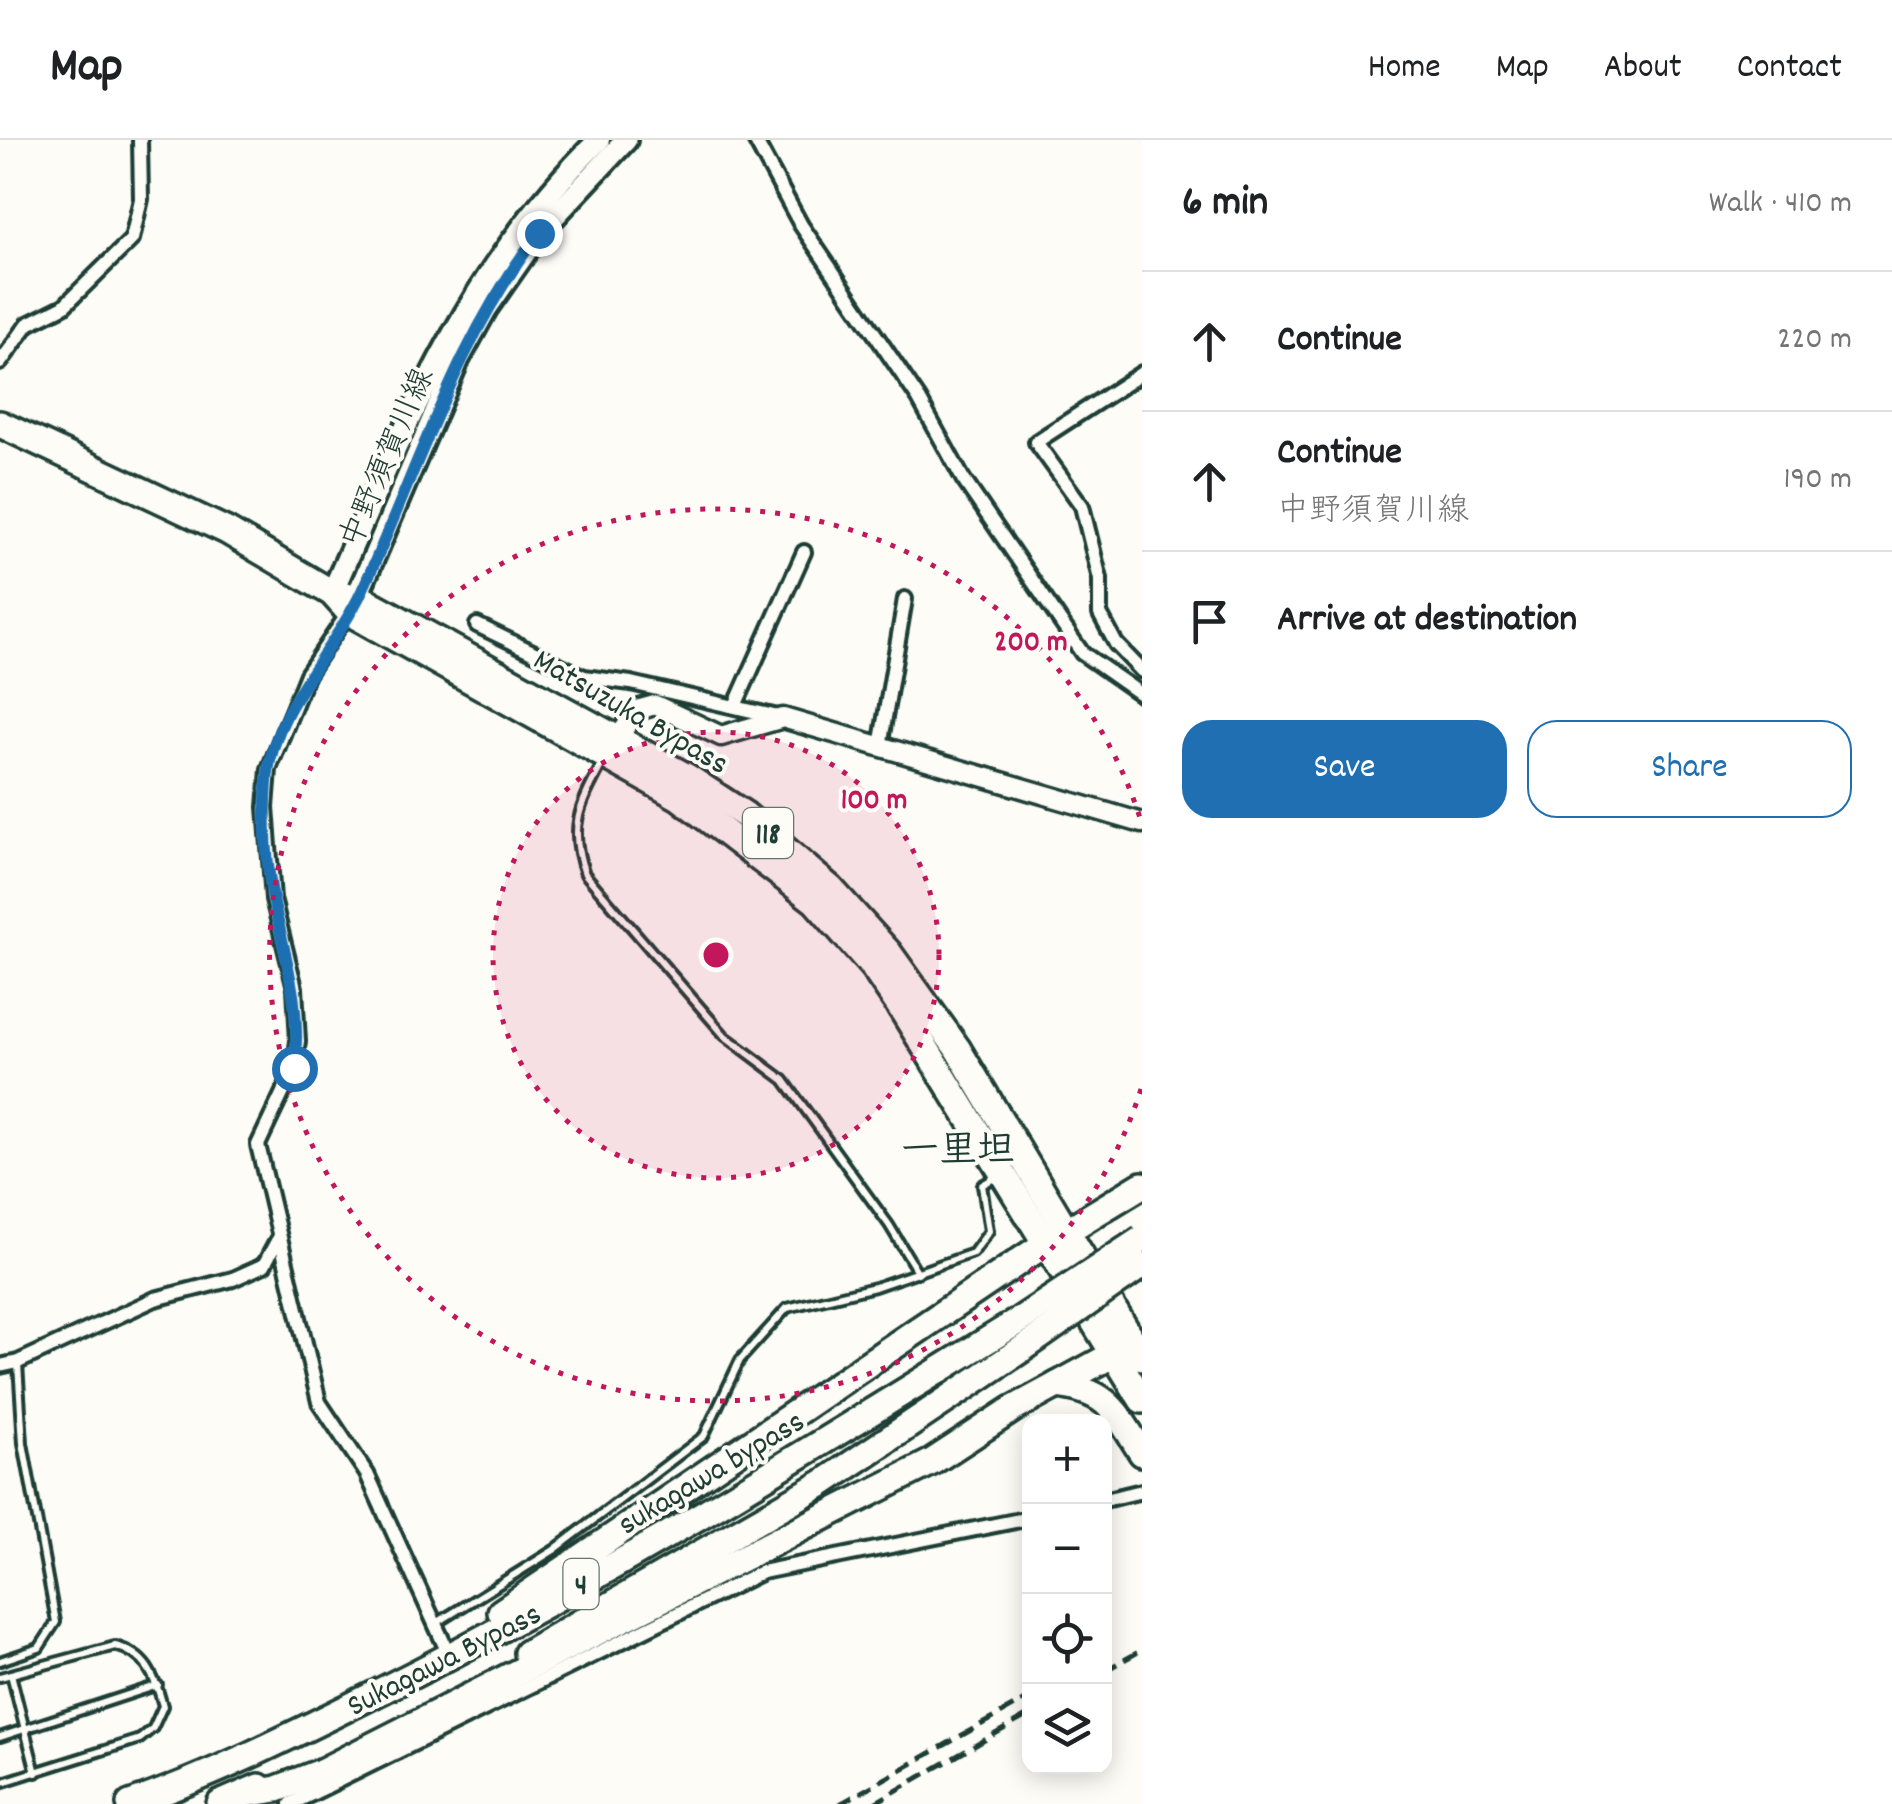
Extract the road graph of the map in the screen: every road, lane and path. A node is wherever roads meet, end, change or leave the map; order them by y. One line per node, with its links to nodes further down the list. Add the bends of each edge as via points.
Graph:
1 (140, 140): 5 (street, via 141,199 132,239 64,306 28,324)
2 (599, 140): 10 (main road, 中野須賀川線, via 549,192 452,329)
3 (626, 140): 10 (main road, 中野須賀川線, via 539,233 486,309)
4 (755, 140): 13 (street, via 801,225 1082,653)
5 (0, 363)
6 (1142, 373): 12 (street, via 1036,442 1082,506 1100,579 1100,614)
7 (0, 424): 10 (highway, Matsuzuka Bypass / 118, via 227,531)
8 (804, 552): 14 (street)
9 (904, 598): 17 (street)
10 (347, 601): 16 (highway, Matsuzuka Bypass / 118); 23 (street, via 282,730 267,781 273,899 295,988 298,1040 294,1068 258,1145)
11 (477, 625): 14 (street, via 584,677)
12 (1142, 671)
13 (1142, 695)
14 (734, 706): 15 (street)
15 (783, 718): 16 (street, via 720,736 654,705 637,710); 17 (street)
16 (612, 746): 19 (highway, Matsuzuka Bypass / 118, via 731,833 844,932 920,1037); 21 (highway, Matsuzuka Bypass / 118, via 745,814 861,921 957,1048); 25 (lane, via 576,814 585,874 725,1036 784,1080)
17 (880, 746): 18 (street)
18 (1142, 824)
19 (1001, 1174): 21 (highway, Matsuzuka Bypass / 118); 25 (lane, via 982,1185 989,1231 973,1253)
20 (1142, 1185): 21 (highway)
21 (1055, 1238): 27 (highway, 118); 38 (highway, via 470,1633)
22 (1142, 1239): 26 (highway, sukagawa bypass / 4, bridge)
23 (277, 1240): 28 (street, via 264,1266 155,1299); 37 (street, via 319,1402 367,1474)
24 (1142, 1265): 26 (highway, Sukagawa Bypass / 4, bridge)
25 (918, 1273): 37 (lane, via 787,1308 740,1360 704,1436 554,1550)
26 (1019, 1336): 38 (highway, sukagawa bypass / 4); 48 (highway, Sukagawa Bypass / 4, via 823,1483 470,1685)
27 (1132, 1348): 30 (highway); 31 (highway, 118)
28 (18, 1362): 29 (street); 39 (lane, via 23,1443 56,1622 39,1648)
29 (0, 1366)
30 (1058, 1385): 32 (highway, via 1112,1404); 36 (highway)
31 (1142, 1400)
32 (1142, 1453)
33 (1142, 1491): 34 (street)
34 (1112, 1498)
35 (1022, 1520): 36 (street, via 762,1572)
36 (660, 1614): 46 (highway)
37 (434, 1624): 38 (street)
38 (450, 1657): 49 (highway, sukagawa bypass / 4, via 262,1752)
39 (0, 1662)
40 (10, 1674): 41 (lane); 42 (lane, via 114,1646 142,1660); 43 (lane)
41 (0, 1678)
42 (158, 1685): 43 (lane); 45 (lane, via 160,1719 140,1739)
43 (24, 1730): 44 (lane); 45 (lane)
44 (0, 1736)
45 (36, 1773): 47 (lane)
46 (323, 1779): 48 (highway); 51 (street)
47 (0, 1783)
48 (246, 1794): 50 (highway, Sukagawa Bypass / 4)
49 (130, 1804)
50 (220, 1804)
51 (291, 1804)

